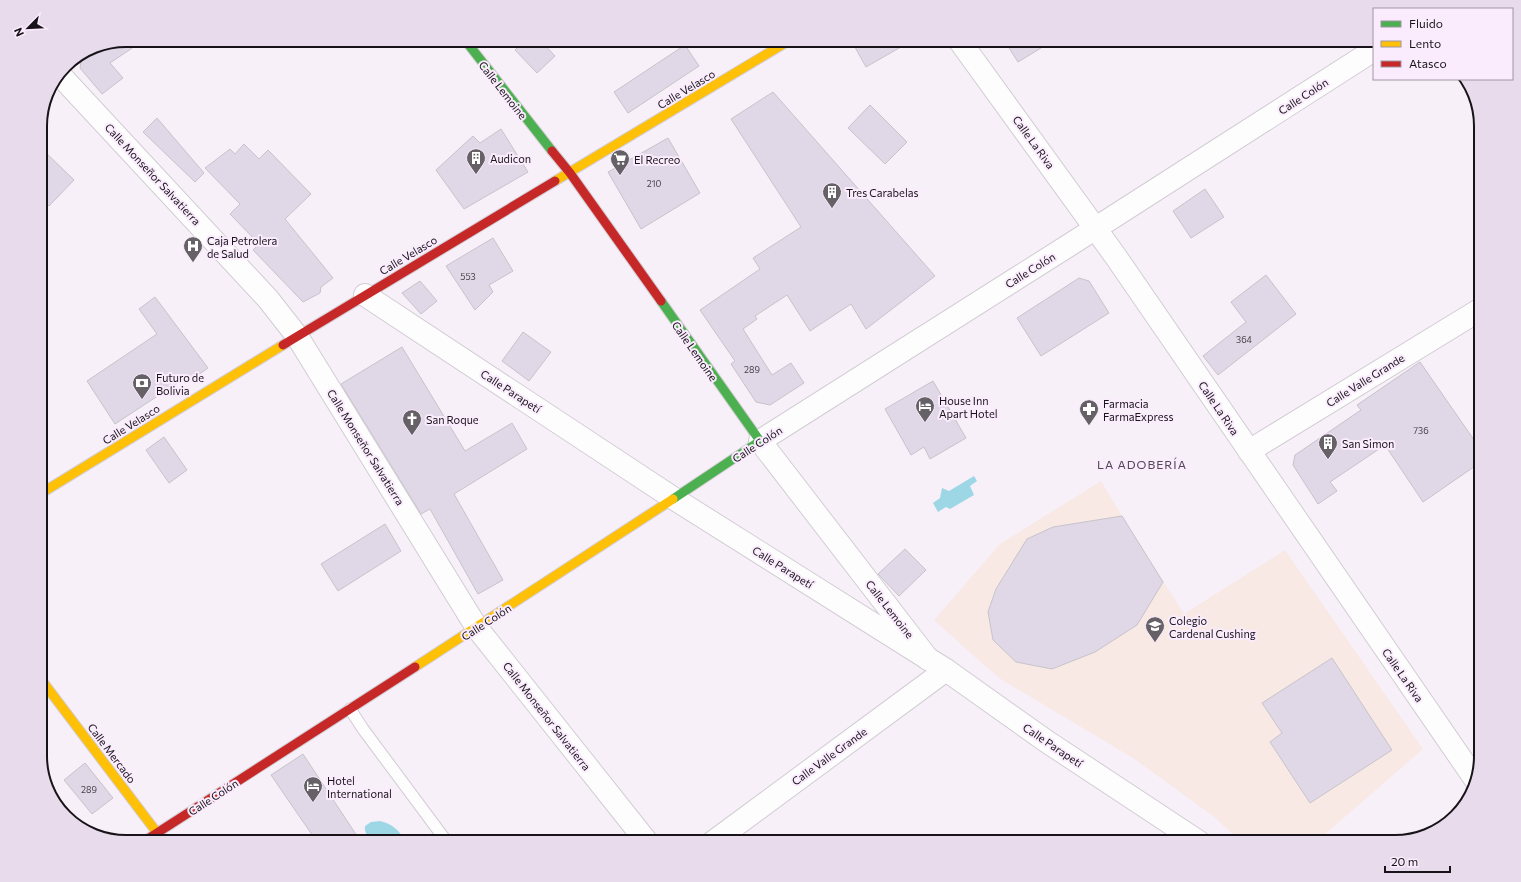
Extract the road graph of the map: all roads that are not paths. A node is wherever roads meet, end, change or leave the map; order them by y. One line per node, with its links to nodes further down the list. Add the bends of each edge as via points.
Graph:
1 (471, 47): 6 (street, Calle Lemoine)
2 (778, 47): 6 (street, Calle Velasco)
3 (964, 47): 7 (street, Calle La Riva)
4 (1373, 51): 7 (street, Calle Colón)
5 (63, 78): 10 (street, Calle Monseñor Salvatierra, via 268,299)
6 (570, 173): 8 (street, Calle Velasco); 11 (street, Calle Lemoine)
7 (1095, 228): 11 (street, Calle Colón); 12 (street, Calle La Riva)
8 (365, 295): 10 (street, Calle Velasco); 14 (street, Calle Parapetí)
9 (1474, 313): 12 (street, Calle Valle Grande)
10 (297, 336): 13 (street, Calle Velasco); 15 (street, Calle Monseñor Salvatierra)
11 (760, 442): 14 (street, Calle Colón); 16 (street, Calle Lemoine)
12 (1249, 451): 20 (street, Calle La Riva)
13 (47, 490)
14 (673, 498): 15 (street, Calle Colón); 16 (street, Calle Parapetí)
15 (478, 628): 19 (street, Calle Colón); 24 (street, Calle Monseñor Salvatierra)
16 (928, 659): 17 (street, Calle Parapetí)
17 (946, 670): 25 (street, Calle Valle Grande); 26 (street, Calle Parapetí, via 1046,741)
18 (47, 687): 21 (street, Calle Mercado)
19 (350, 709): 21 (street, Calle Colón); 23 (lane)
20 (1472, 774)
21 (157, 833): 22 (street, Calle Colón)
22 (154, 835)
23 (442, 835)
24 (641, 835)
25 (722, 835)
26 (1188, 835)

